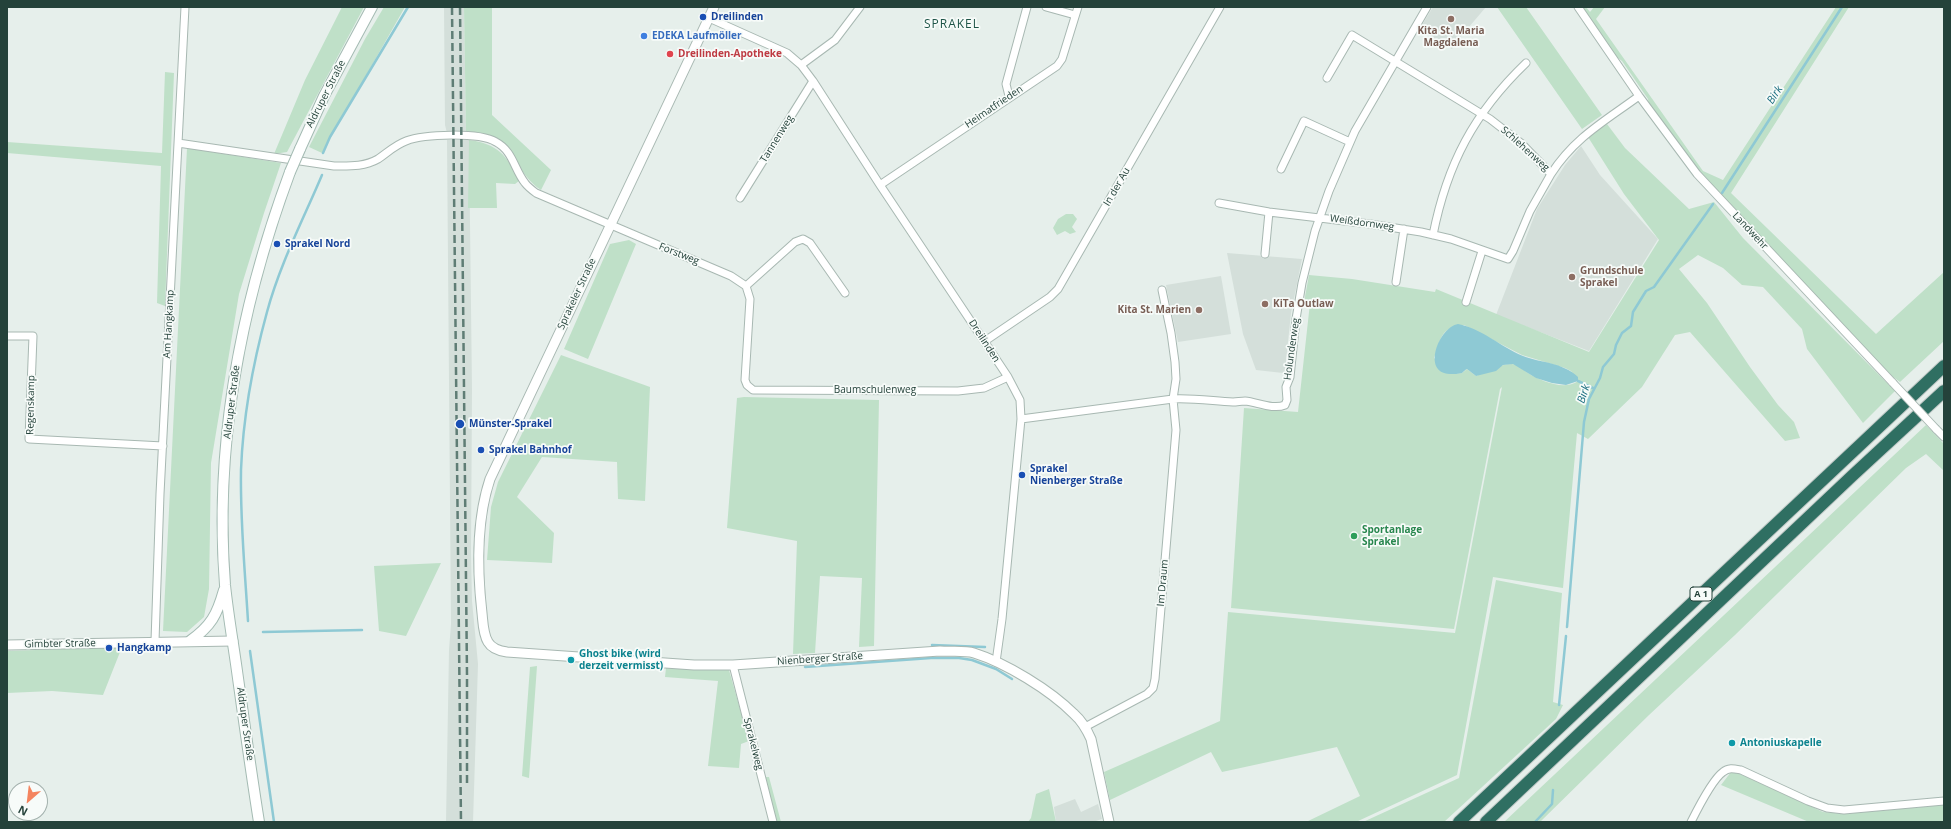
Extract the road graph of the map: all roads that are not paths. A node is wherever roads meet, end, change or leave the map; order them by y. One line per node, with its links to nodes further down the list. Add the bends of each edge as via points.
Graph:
1 (185, 7): 22 (street, Am Hangkamp)
2 (372, 7): 49 (main road, Aldruper Straße, bridge, via 300,149 257,269 233,387 223,490)
3 (714, 7): 12 (street, Sprakeler Straße)
4 (860, 7): 15 (street, via 835,40)
5 (1027, 7): 18 (street, via 1006,84)
6 (1046, 7): 11 (street)
7 (1078, 7): 11 (street, Heimatfrieden)
8 (1220, 7): 41 (street, In der Au, via 1058,289)
9 (1427, 7): 13 (street, Holunderweg)
10 (1578, 7): 19 (street, Landwehr)
11 (1075, 16): 18 (street, Heimatfrieden, via 1062,59 1057,66)
12 (709, 18): 15 (street, Dreilinden, via 787,53); 30 (street, Sprakeler Straße)
13 (1395, 61): 16 (street, via 1352,35); 20 (street, Schlehenweg); 21 (street, Holunderweg)
14 (1526, 63): 20 (street, via 1502,87)
15 (800, 65): 17 (street, Dreilinden)
16 (1327, 78)
17 (813, 80): 25 (street, Dreilinden); 26 (street, Tannenweg)
18 (1009, 96): 25 (street, Heimatfrieden)
19 (1639, 96): 24 (street, Schlehenweg, via 1594,126 1575,144); 47 (street, Landwehr, bridge, via 1697,174)
20 (1481, 114): 24 (street, Schlehenweg, via 1521,143); 32 (street, via 1461,147 1452,168 1438,209)
21 (1350, 142): 23 (street, via 1304,121); 29 (street, Holunderweg, via 1332,182)
22 (178, 143): 30 (street, Forstweg, via 334,166 355,166 378,159 397,145 416,138 479,136 495,141 502,147 515,163 524,182 536,193); 48 (street, Am Hangkamp)
23 (1282, 169)
24 (1551, 174): 33 (street, Weißdornweg, via 1530,211 1510,257 1504,259)
25 (880, 185): 41 (street, Dreilinden)
26 (740, 198)
27 (1219, 203): 28 (street)
28 (1269, 212): 29 (street); 34 (street)
29 (1320, 218): 31 (street, Weißdornweg); 45 (street, Holunderweg, via 1302,283 1290,377 1286,387 1286,403 1280,407 1247,401)
30 (610, 226): 36 (street, Forstweg, via 731,276); 50 (street, Sprakeler Straße, via 490,479 481,521)
31 (1404, 229): 32 (street, Weißdornweg); 35 (street, Weißdornweg)
32 (1433, 235): 33 (street, Weißdornweg)
33 (1482, 251): 39 (street)
34 (1265, 254)
35 (1396, 282)
36 (746, 286): 38 (street, via 795,242 803,239 810,244); 43 (street, Baumschulenweg, via 750,299 745,380 753,390 958,391 984,388)
37 (1162, 290): 45 (street, Im Draum, via 1175,362)
38 (844, 293)
39 (1466, 302)
40 (7, 336): 48 (street, Regenskamp, via 33,336 29,439)
41 (985, 341): 43 (street, Dreilinden)
42 (1944, 366): 62 (highway, A 1)
43 (1008, 376): 46 (street, Dreilinden, via 1020,400)
44 (1944, 391): 63 (highway, A 1)
45 (1173, 399): 46 (street); 57 (street, Im Draum, via 1176,430 1154,684 1143,697)
46 (1021, 419): 55 (street, Dreilinden)
47 (1944, 437)
48 (163, 446): 51 (street, Am Hangkamp)
49 (226, 586): 52 (main road, via 214,619 205,631); 53 (main road, Aldruper Straße)
50 (480, 591): 56 (street, Nienberger Straße, via 486,637 492,647 499,650 694,665)
51 (154, 641): 52 (street, Gimbter Straße); 54 (street, Gimbter Straße)
52 (190, 641): 53 (street, Gimbter Straße)
53 (233, 641): 59 (main road, Aldruper Straße)
54 (7, 645)
55 (996, 662): 56 (street, Nienberger Straße, via 972,653 940,651); 57 (street, Nienberger Straße, via 1064,705)
56 (733, 665): 60 (street, Sprakelweg)
57 (1085, 727): 61 (street, Nienberger Straße, via 1091,740)
58 (1944, 802): 64 (street, via 1844,810 1827,808 1742,770 1732,768 1724,771)
59 (258, 822)
60 (772, 822)
61 (1109, 822)
62 (1459, 822)
63 (1486, 822)
64 (1690, 822)

